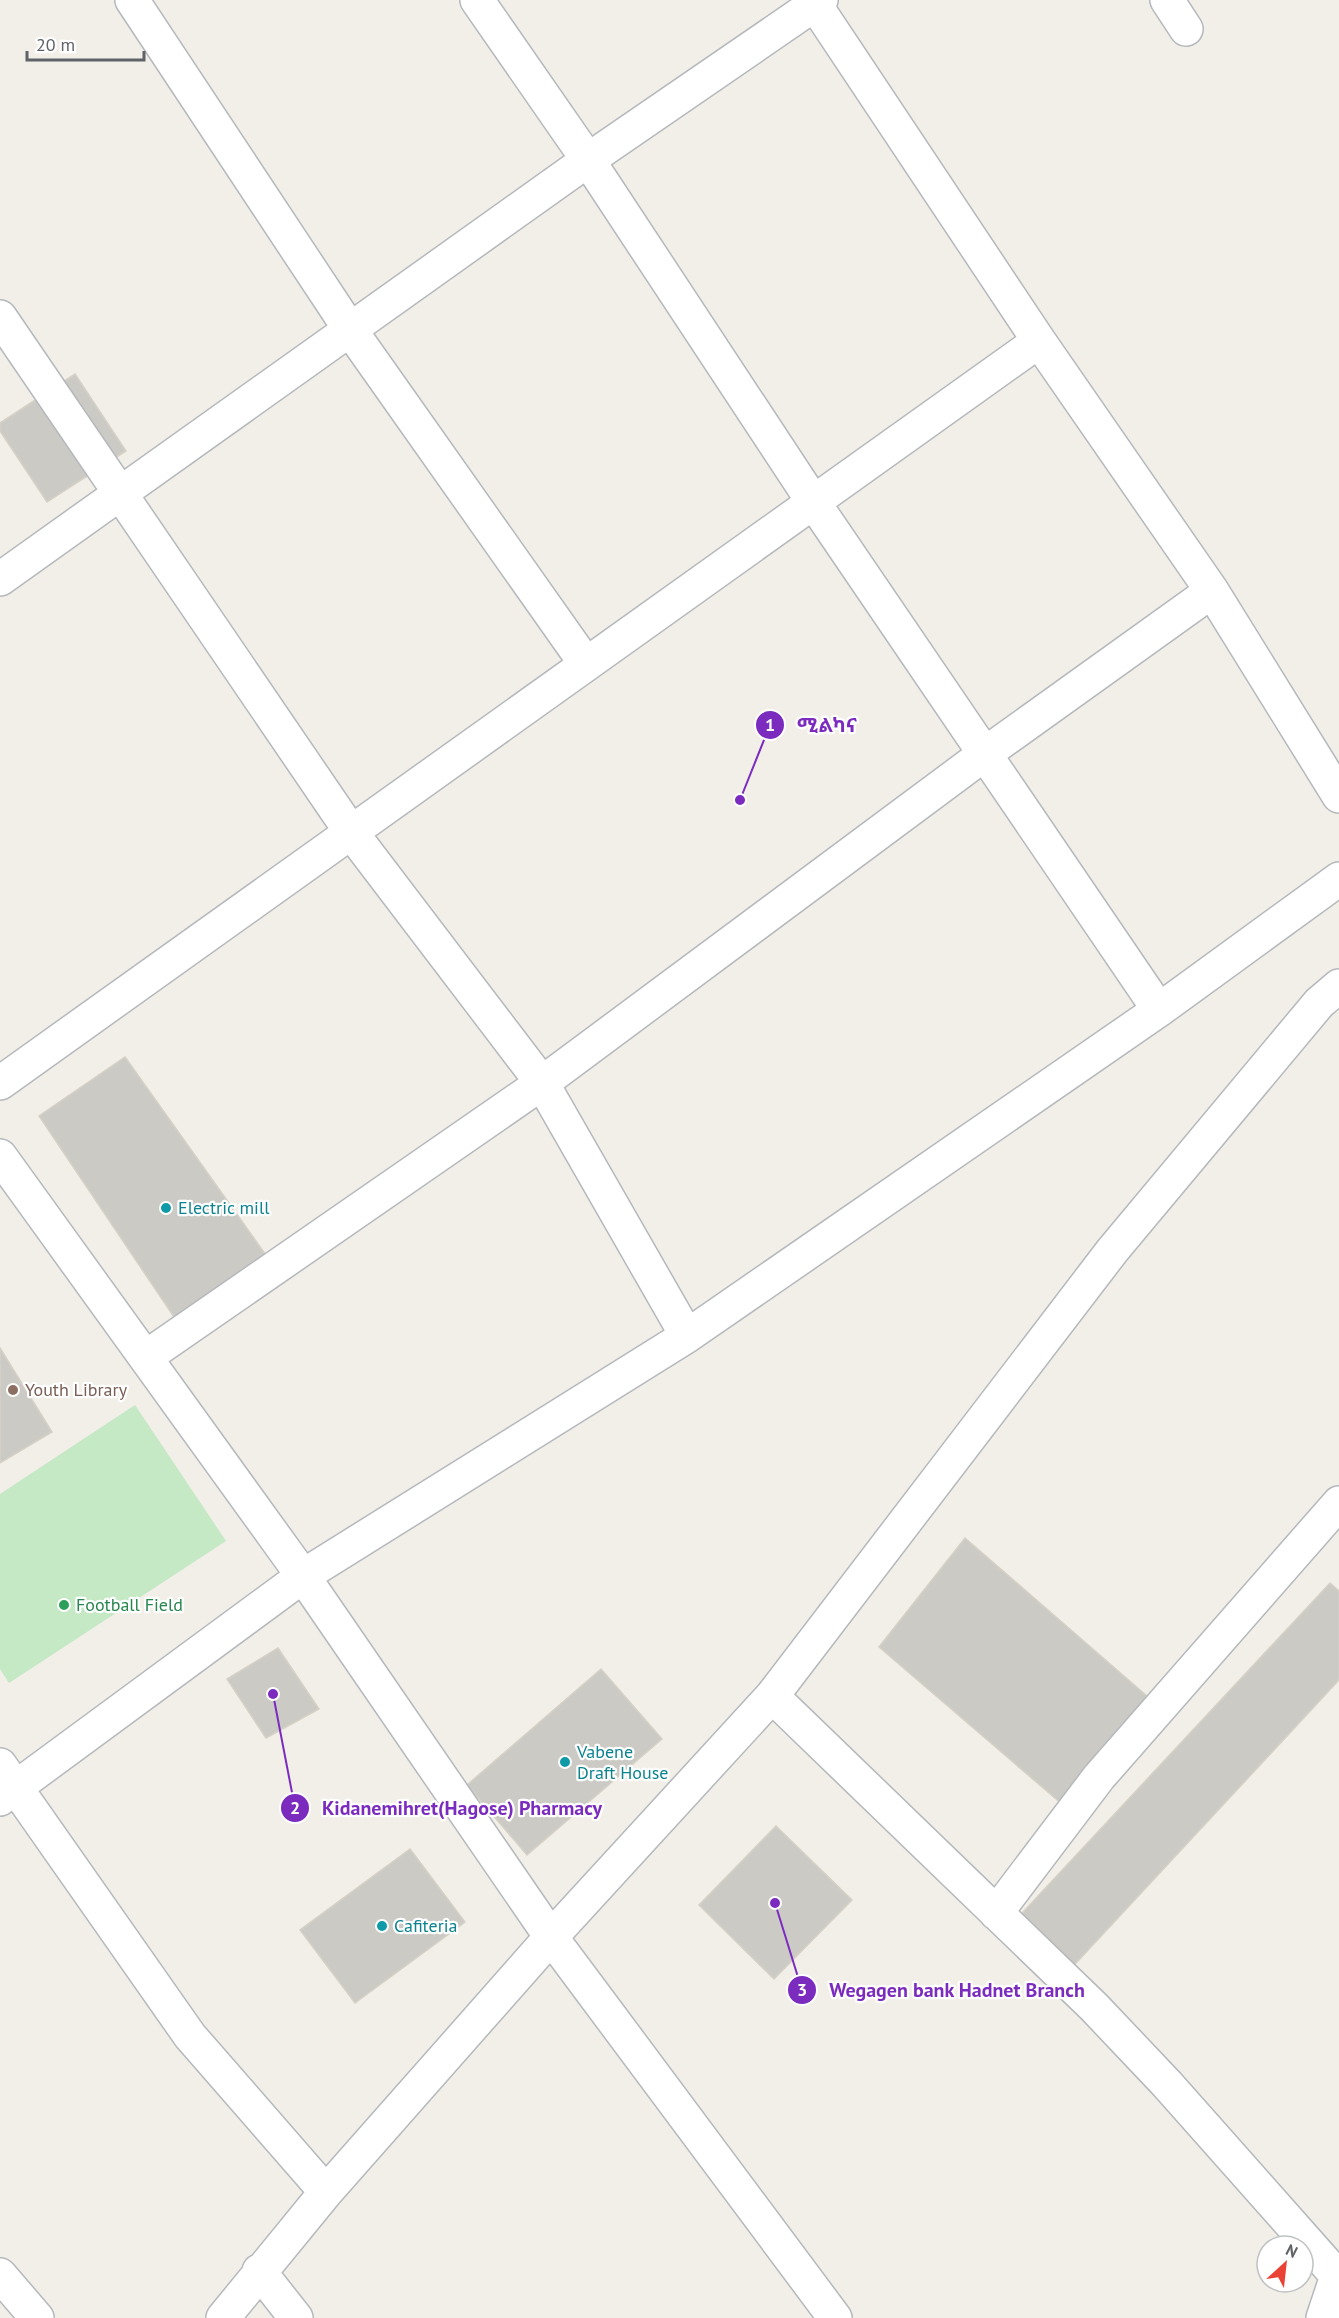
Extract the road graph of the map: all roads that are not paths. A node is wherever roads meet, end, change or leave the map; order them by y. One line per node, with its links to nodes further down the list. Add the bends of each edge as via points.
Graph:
1 (132, 0): 8 (street)
2 (477, 0): 6 (street)
3 (1167, 0): 5 (street)
4 (816, 1): 6 (street); 9 (street)
5 (1186, 29)
6 (588, 160): 8 (street); 11 (street)
7 (0, 317): 10 (street)
8 (351, 331): 10 (street); 14 (street)
9 (1039, 340): 11 (street); 13 (street)
10 (120, 494): 12 (street); 17 (street)
11 (814, 503): 14 (street); 15 (street)
12 (0, 579)
13 (1212, 591): 15 (street); 16 (street)
14 (586, 664): 17 (street)
15 (986, 753): 20 (street); 22 (street)
16 (1339, 796)
17 (351, 832): 21 (street); 22 (street)
18 (1339, 879): 20 (street)
19 (1339, 987): 28 (street, via 1319,1003 1112,1251)
20 (1159, 1010): 24 (street)
21 (0, 1083)
22 (542, 1083): 24 (street); 25 (street)
23 (0, 1156): 25 (street)
24 (687, 1336): 27 (street)
25 (146, 1357): 27 (street)
26 (1339, 1503): 30 (street, via 1099,1777)
27 (303, 1576): 29 (street); 31 (street)
28 (772, 1696): 30 (street); 31 (street)
29 (5, 1784): 32 (street, via 190,2036)
30 (996, 1913): 35 (street, via 1167,2084)
31 (551, 1937): 32 (street); 39 (street)
32 (326, 2192): 33 (street)
33 (259, 2271): 37 (street); 38 (street)
34 (0, 2275): 36 (street)
35 (1338, 2277): 40 (street)
36 (37, 2318)
37 (223, 2318)
38 (296, 2318)
39 (835, 2318)
40 (1323, 2318)

